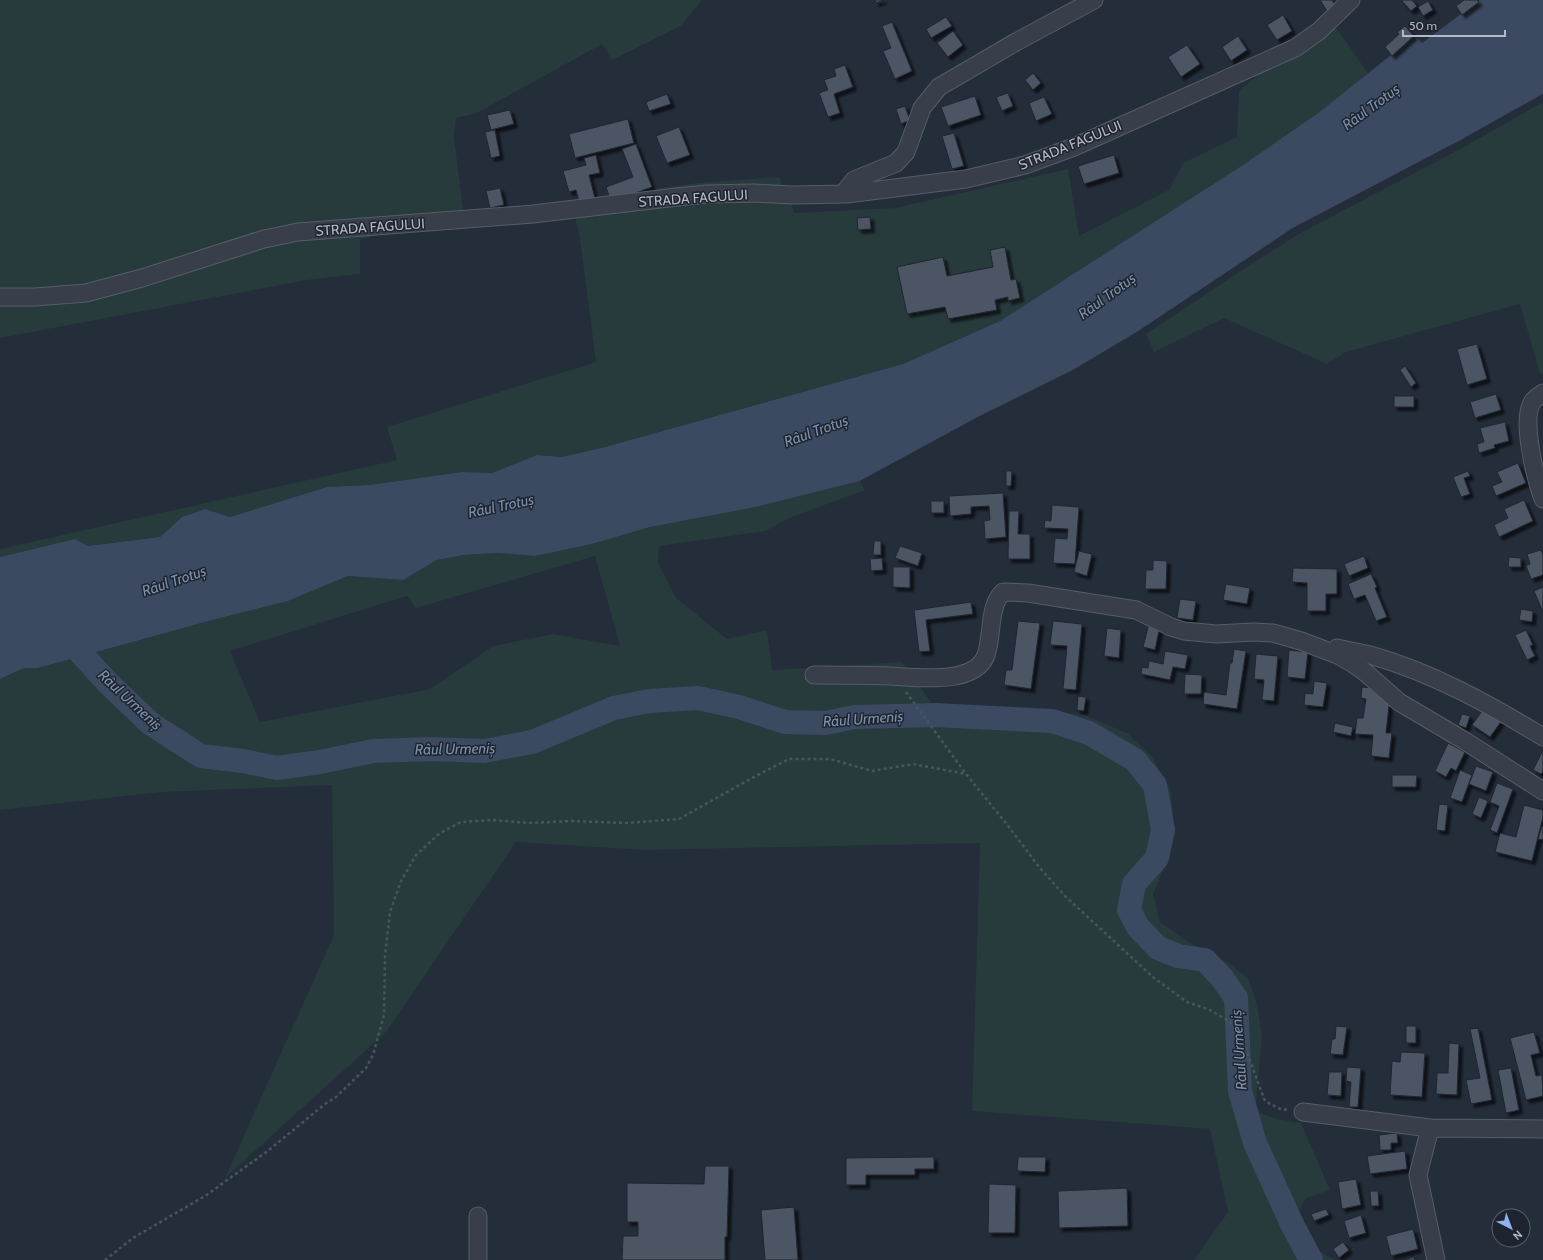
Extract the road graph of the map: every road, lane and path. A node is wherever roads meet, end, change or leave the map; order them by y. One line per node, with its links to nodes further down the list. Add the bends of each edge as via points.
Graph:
1 (1094, 0): 3 (street, via 939,87 922,108 906,152 901,158 896,163 854,180)
2 (1351, 0): 3 (street, STRADA FAGULUI, via 1320,30 1296,48 1048,157 966,179)
3 (843, 194): 4 (street, STRADA FAGULUI, via 707,194 525,215 298,232 264,239 86,293)
4 (0, 297)
5 (1543, 393): 6 (street, via 1533,401 1527,425)
6 (1543, 499)
7 (1301, 641): 9 (street, via 1273,633 1216,634 1184,631 1136,610 1028,593 1003,592 997,597 986,656 979,665 950,677 930,679); 10 (street, via 1370,655 1423,674 1498,710); 12 (street, via 1352,663 1399,702)
8 (814, 675): 9 (street)
9 (894, 676): 11 (path)
10 (1543, 737)
11 (966, 774): 13 (path, via 1039,867 1105,934 1154,978 1187,1002 1210,1010 1229,1021 1244,1045 1265,1101 1280,1109); 17 (path, via 913,764 872,771 830,759 789,759 679,819 626,823 528,823 492,820 460,822 440,832 416,855 401,881 390,912 385,956 384,1015 373,1054 366,1068 336,1097 269,1150 205,1196 133,1238)
12 (1543, 791)
13 (1303, 1112): 14 (street)
14 (1430, 1128): 15 (street); 19 (street, via 1418,1175)
15 (1543, 1129)
16 (478, 1216): 18 (street)
17 (105, 1260)
18 (478, 1260)
19 (1436, 1260)

